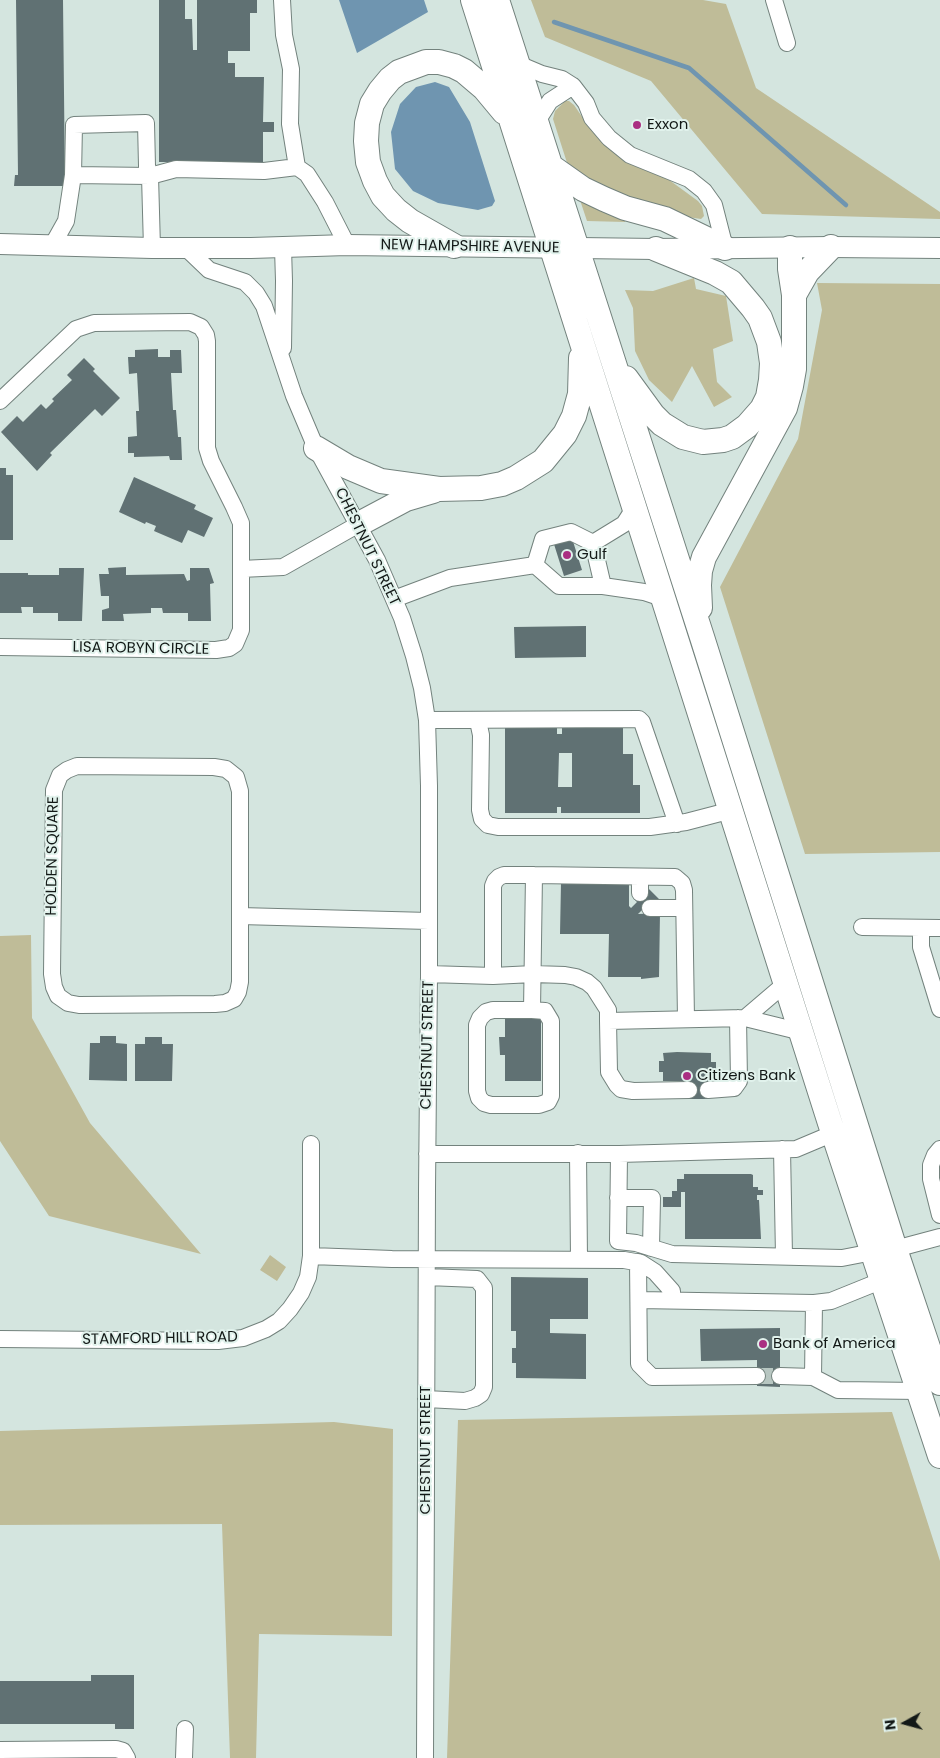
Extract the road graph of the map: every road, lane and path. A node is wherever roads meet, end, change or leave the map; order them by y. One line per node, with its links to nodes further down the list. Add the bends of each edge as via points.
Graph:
1 (282, 0): 11 (street, via 284,35 292,69 290,124)
2 (473, 0): 8 (highway)
3 (497, 0): 6 (highway)
4 (774, 0): 5 (street)
5 (787, 43)
6 (516, 63): 7 (street); 9 (highway)
7 (573, 86): 9 (street, via 550,101); 24 (street, via 592,118 630,155 689,179 704,191 714,205)
8 (511, 120): 17 (highway, via 484,88 454,66 439,62 426,62 399,72 372,104 367,122 368,162 383,196 410,221); 22 (highway)
9 (536, 123): 10 (highway)
10 (549, 165): 23 (highway); 24 (highway, via 604,199 665,219)
11 (297, 167): 13 (street, via 264,171 176,169); 15 (street, via 307,174 325,202)
12 (73, 175): 13 (street); 13 (street, via 74,125 146,123); 16 (street, via 65,223)
13 (150, 176): 19 (street)
14 (0, 244): 16 (main road, NEW HAMPSHIRE AVENUE)
15 (347, 245): 17 (main road, NEW HAMPSHIRE AVENUE); 21 (main road, NEW HAMPSHIRE AVENUE)
16 (52, 246): 19 (main road, NEW HAMPSHIRE AVENUE)
17 (454, 246): 22 (main road, NEW HAMPSHIRE AVENUE)
18 (831, 247): 25 (main road, NEW HAMPSHIRE AVENUE); 26 (main road, NEW HAMPSHIRE AVENUE); 28 (highway, via 807,272)
19 (152, 248): 20 (main road, NEW HAMPSHIRE AVENUE)
20 (186, 248): 21 (main road, NEW HAMPSHIRE AVENUE); 31 (street, CHESTNUT STREET, via 209,270 245,282 256,293 264,306)
21 (283, 248): 31 (street, CHESTNUT STREET)
22 (552, 248): 23 (main road, NEW HAMPSHIRE AVENUE); 29 (highway)
23 (576, 248): 27 (main road, NEW HAMPSHIRE AVENUE); 30 (highway)
24 (725, 248): 25 (main road, NEW HAMPSHIRE AVENUE); 27 (main road, NEW HAMPSHIRE AVENUE)
25 (790, 248): 28 (highway)
26 (940, 248)
27 (656, 249): 30 (highway, via 731,282 753,308 769,342 772,363 768,397 755,418 732,437 713,442 693,441 673,432 653,415)
28 (794, 295): 43 (highway, via 794,369 785,408 704,557 699,585)
29 (582, 341): 34 (highway, via 580,394 574,416 565,434 543,460 502,484); 35 (highway)
30 (610, 354): 43 (highway)
31 (283, 362): 33 (street, CHESTNUT STREET)
32 (0, 400): 39 (street, LISA ROBYN CIRCLE, via 76,329 94,323 190,322 198,325 204,330 207,340 207,448 210,461 241,523)
33 (316, 448): 34 (highway, via 381,481); 36 (street, CHESTNUT STREET)
34 (439, 489): 36 (highway, via 406,498)
35 (635, 507): 37 (street, via 624,524); 42 (highway)
36 (358, 524): 39 (street, via 283,567); 41 (street, CHESTNUT STREET)
37 (593, 543): 38 (street, via 571,532 544,539); 40 (street)
38 (535, 565): 40 (street, via 559,586); 41 (street, via 450,578)
39 (241, 569): 44 (street, LISA ROBYN CIRCLE, via 241,630 238,640 229,648)
40 (603, 586): 42 (street, via 644,592)
41 (394, 599): 45 (street, CHESTNUT STREET, via 414,656)
42 (665, 599): 47 (highway)
43 (702, 637): 82 (highway)
44 (0, 647)
45 (427, 720): 46 (street); 55 (street, CHESTNUT STREET)
46 (478, 721): 48 (street, via 639,719); 48 (street, via 482,735 480,810 488,825 650,827)
47 (732, 810): 48 (street); 62 (highway)
48 (677, 824)
49 (534, 875): 50 (street); 60 (street); 61 (street, via 502,876 494,883)
50 (640, 877): 51 (street); 53 (street, via 678,878 683,886)
51 (640, 893)
52 (650, 908): 53 (street)
53 (684, 908): 66 (street)
54 (240, 916): 54 (street, HOLDEN SQUARE, via 240,791 236,777 230,771 214,767 77,766 60,775 54,795 52,974 56,992 63,1000 79,1005 215,1004 230,1001 237,996 240,982); 55 (street)
55 (429, 921): 59 (street, CHESTNUT STREET)
56 (862, 927): 57 (street)
57 (921, 928): 58 (street); 63 (street, via 921,947)
58 (940, 928)
59 (429, 974): 61 (street); 76 (street, CHESTNUT STREET)
60 (533, 974): 61 (street); 64 (street); 67 (street, via 564,975 587,982 602,998 608,1010)
61 (493, 976)
62 (786, 983): 65 (street); 68 (highway)
63 (940, 1008)
64 (532, 1010): 64 (street, via 545,1011 551,1021 550,1099 539,1105 484,1104 477,1091 477,1025 480,1018 493,1010)
65 (742, 1018): 66 (street); 68 (street); 70 (street, via 739,1081 734,1088)
66 (686, 1019): 67 (street)
67 (608, 1021): 69 (street, via 609,1072 616,1085 633,1091)
68 (802, 1032): 71 (highway)
69 (689, 1090)
70 (708, 1090)
71 (834, 1134): 73 (street, via 796,1149); 82 (highway)
72 (312, 1144): 83 (street, STAMFORD HILL ROAD)
73 (782, 1149): 77 (street); 84 (street)
74 (940, 1149): 79 (street, via 931,1165 931,1178)
75 (578, 1153): 76 (street); 77 (street); 86 (street)
76 (427, 1154): 85 (street, CHESTNUT STREET)
77 (619, 1154): 78 (street)
78 (618, 1198): 81 (street, via 618,1241); 81 (street, via 652,1198)
79 (940, 1215)
80 (940, 1237): 82 (street)
81 (651, 1248): 84 (street, via 672,1254)
82 (884, 1251): 84 (street, via 842,1258); 89 (highway); 97 (highway)
83 (311, 1256): 85 (street); 93 (street, STAMFORD HILL ROAD, via 308,1277 290,1309 266,1330 243,1338 218,1341)
84 (784, 1256)
85 (426, 1259): 86 (street); 88 (street, CHESTNUT STREET)
86 (579, 1260): 87 (street)
87 (638, 1262): 90 (street); 91 (street, via 655,1272 666,1284 672,1291)
88 (426, 1278): 98 (street, CHESTNUT STREET); 98 (street, via 477,1279 484,1288 484,1387 481,1394 465,1401)
89 (883, 1280): 92 (street, via 831,1301); 97 (highway)
90 (638, 1300): 91 (street); 94 (street, via 639,1364 652,1377)
91 (672, 1300): 92 (street)
92 (814, 1303): 96 (street)
93 (0, 1339)
94 (757, 1376)
95 (780, 1376): 96 (street)
96 (813, 1377): 97 (street, via 838,1390)
97 (930, 1387): 99 (highway)
98 (426, 1399): 104 (street, CHESTNUT STREET)
99 (940, 1456)
100 (185, 1729): 103 (street)
101 (0, 1750): 102 (street, via 116,1749 123,1751)
102 (128, 1758)
103 (184, 1758)
104 (425, 1758)

